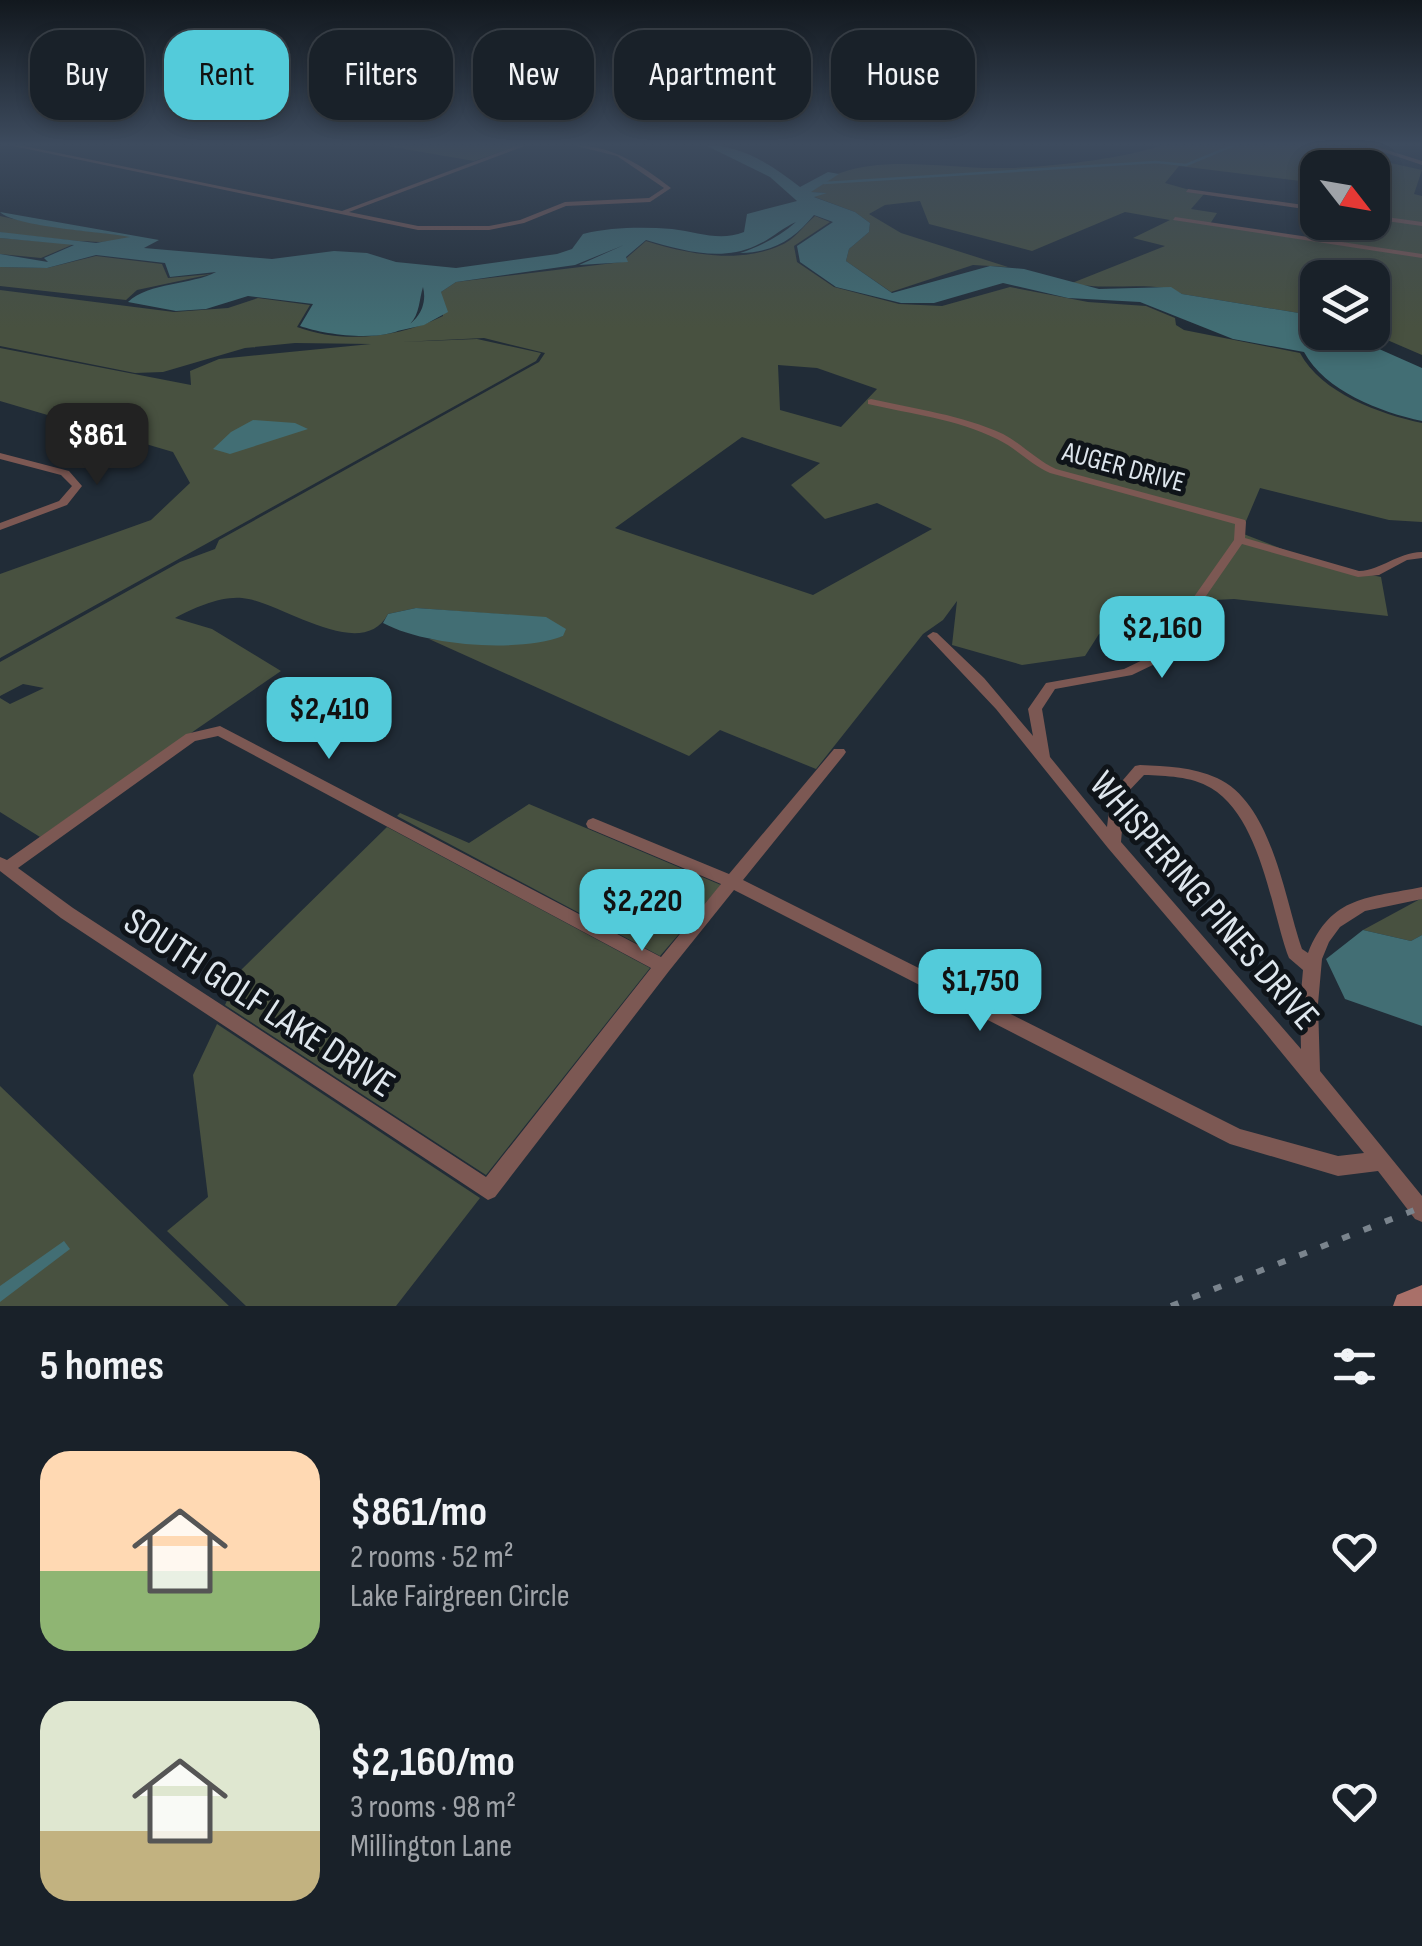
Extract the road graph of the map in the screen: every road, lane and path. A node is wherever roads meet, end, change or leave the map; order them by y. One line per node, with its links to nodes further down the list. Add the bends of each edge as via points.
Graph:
1 (307, 206): 4 (street)
2 (360, 206): 4 (street)
3 (560, 206): 4 (street, via 488,228 418,228)
4 (341, 213)
5 (1175, 219): 8 (street)
6 (1390, 220): 7 (street)
7 (1422, 224)
8 (1422, 256)
9 (871, 402): 12 (street, AUGER DRIVE, via 986,430 1053,471 1232,518 1241,522)
10 (0, 456): 11 (street, via 66,473 77,486 64,503)
11 (0, 527)
12 (1239, 540): 13 (street, via 1366,575 1398,557); 16 (street, via 1148,665 1051,686 1036,709)
13 (1422, 556)
14 (933, 636): 16 (street, WHISPERING PINES DRIVE, via 964,663)
15 (839, 752): 20 (street)
16 (1048, 768): 18 (street, WHISPERING PINES DRIVE)
17 (593, 824): 20 (street)
18 (1113, 844): 23 (street, via 1118,794 1140,770 1196,775 1232,790 1254,824 1295,953); 24 (street, WHISPERING PINES DRIVE)
19 (3, 865): 22 (street, via 191,737 220,731); 22 (street, SOUTH GOLF LAKE DRIVE, via 67,914 488,1190)
20 (734, 883): 22 (street); 25 (street, via 1237,1137 1338,1166)
21 (1422, 893): 23 (street, via 1354,909 1321,934)
22 (663, 966)
23 (1310, 966): 24 (street)
24 (1311, 1072): 25 (street, WHISPERING PINES DRIVE)
25 (1382, 1161): 26 (street, WHISPERING PINES DRIVE)
26 (1422, 1212)
27 (1422, 1300): 28 (street)
28 (1408, 1306)

